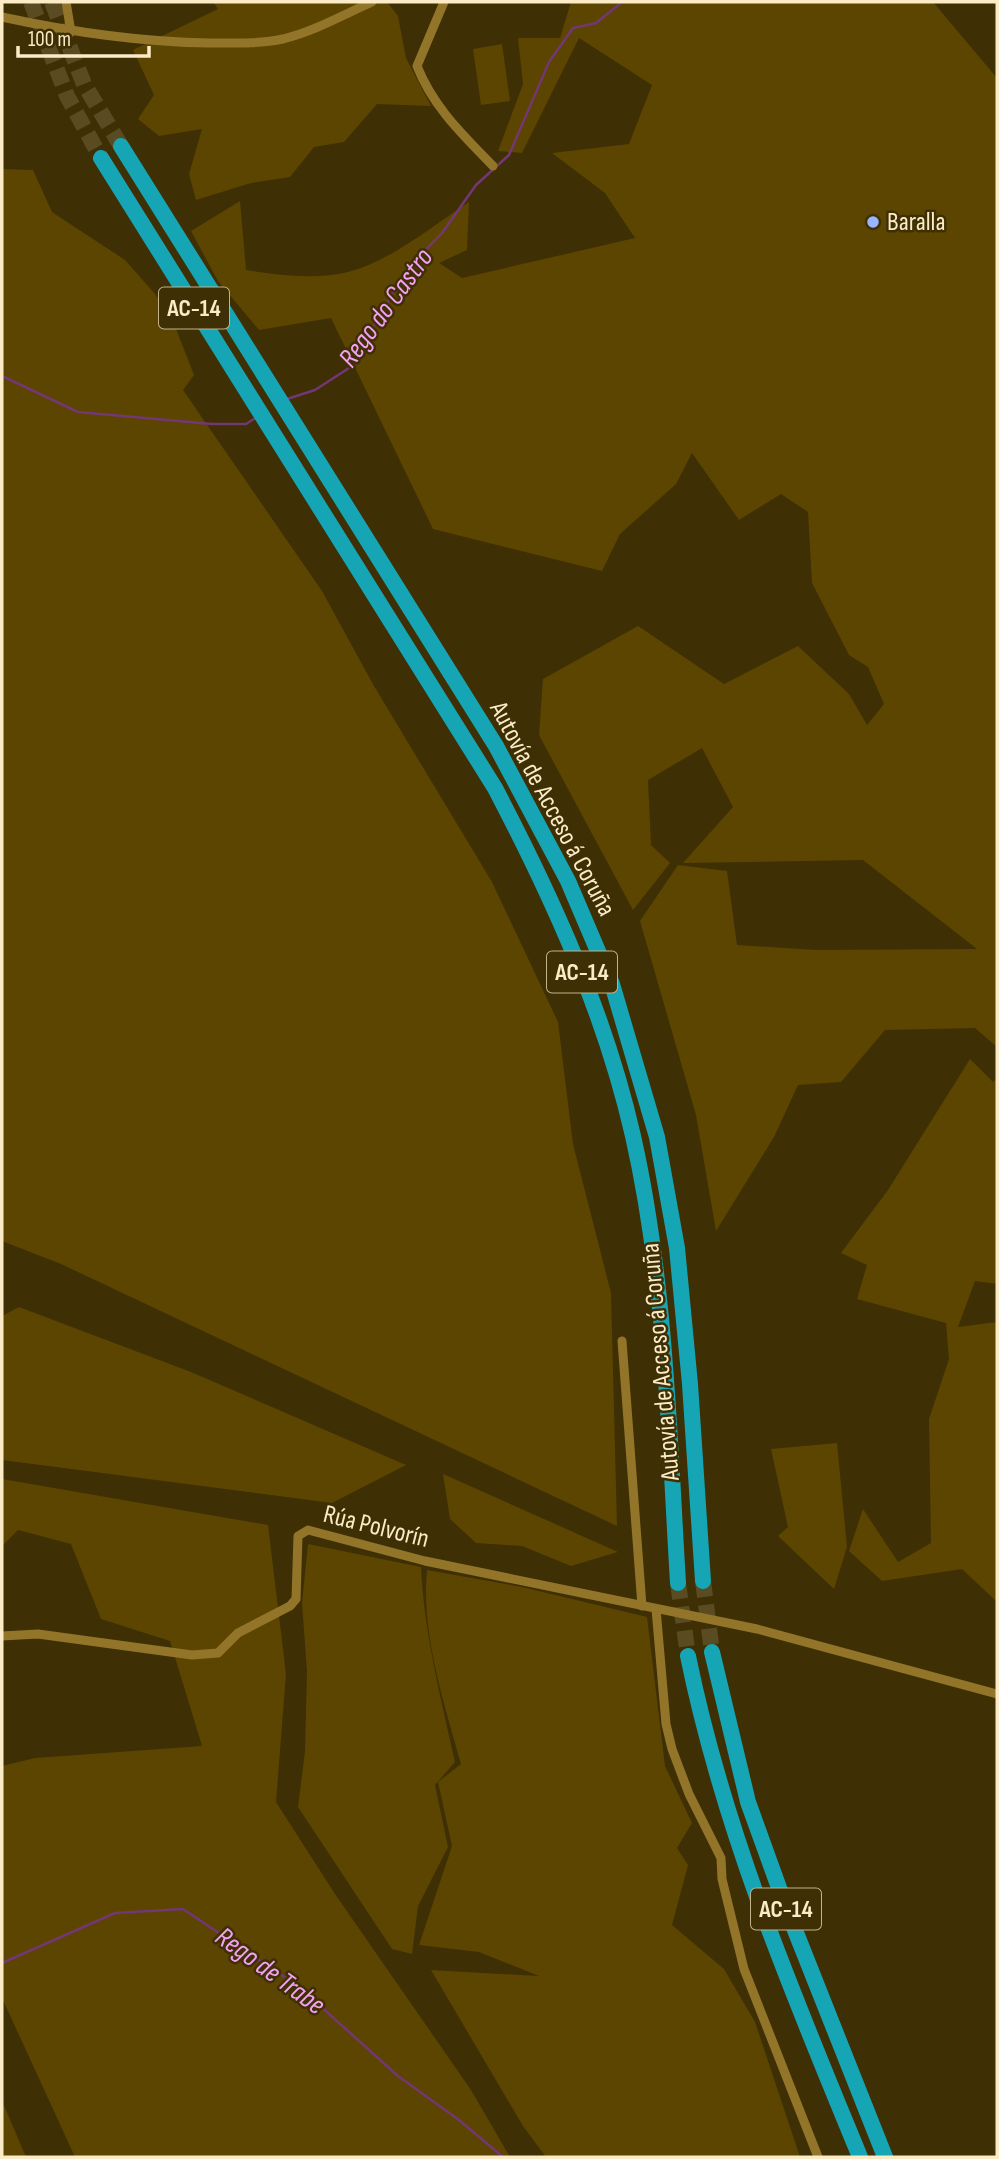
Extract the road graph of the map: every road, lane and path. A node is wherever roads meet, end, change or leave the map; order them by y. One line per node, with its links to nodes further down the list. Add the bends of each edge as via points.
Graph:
1 (66, 2): 5 (street)
2 (372, 2): 5 (street, via 280,40 193,43)
3 (444, 2): 8 (street, via 417,66 445,116)
4 (2, 17): 5 (street)
5 (71, 32)
6 (121, 146): 10 (highway, Autovía de Acceso á Coruña / AC-14, via 496,746 568,881 612,984 657,1137 677,1248)
7 (101, 158): 11 (highway, Autovía de Acceso á Coruña / AC-14, via 495,788 542,879 590,991 632,1136 653,1257)
8 (493, 166)
9 (622, 1341): 12 (street)
10 (703, 1581)
11 (678, 1583)
12 (650, 1608): 13 (street, Rúa Polvorín, via 425,1561 308,1530 298,1536 296,1599 238,1633 218,1653 192,1655 38,1634); 16 (street, via 757,1629); 17 (street, via 672,1749 721,1858 744,1969)
13 (2, 1636)
14 (712, 1652): 19 (highway, AC-14, via 748,1802)
15 (688, 1656): 18 (highway, AC-14, via 703,1728 740,1856)
16 (997, 1694)
17 (818, 2157)
18 (860, 2157)
19 (885, 2157)

